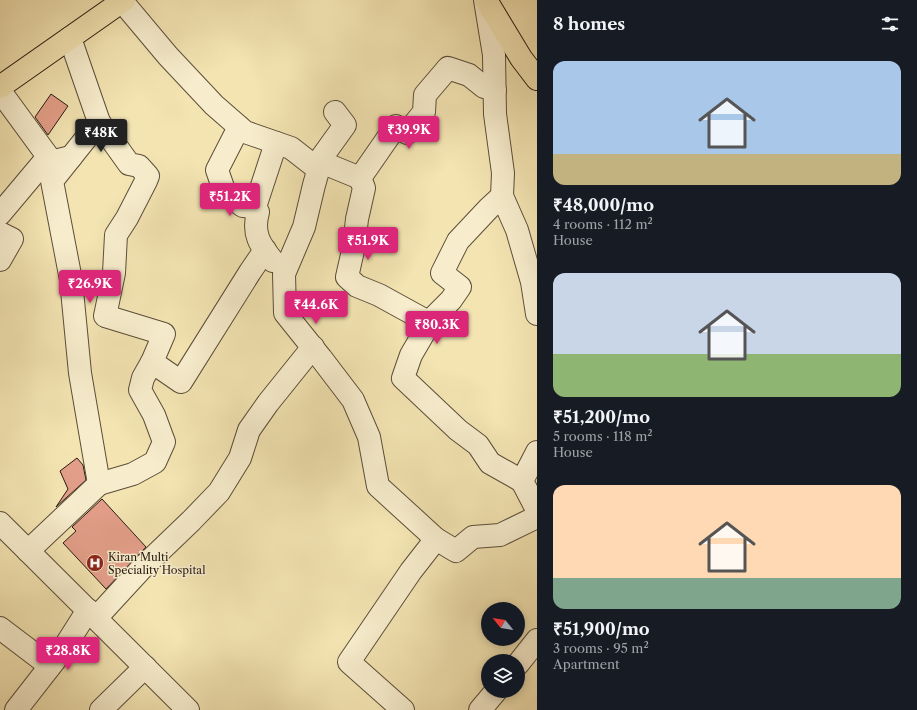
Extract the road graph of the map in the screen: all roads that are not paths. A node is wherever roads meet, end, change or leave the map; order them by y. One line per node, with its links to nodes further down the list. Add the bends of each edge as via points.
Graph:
1 (485, 0): 4 (main road); 6 (street, via 494,55)
2 (122, 1): 3 (main road); 10 (street, via 168,56 214,105)
3 (70, 38): 5 (main road); 9 (street)
4 (537, 79)
5 (0, 87)
6 (495, 90): 14 (street, via 484,87 469,75 448,68 425,95 424,112 407,133 396,126); 15 (street, via 503,173)
7 (0, 92): 12 (street)
8 (335, 112): 13 (street, via 345,125 322,157)
9 (99, 122): 12 (street); 25 (street, via 129,164 139,166 148,176 116,235 114,273 105,316 164,334)
10 (239, 127): 11 (street, via 245,132); 16 (street, via 217,170 225,193 243,206)
11 (276, 143): 13 (street, via 291,148); 16 (street)
12 (62, 159): 17 (street, via 42,164); 28 (street, via 52,181 71,280 80,373)
13 (320, 165): 14 (street); 21 (street, via 304,227)
14 (360, 178): 23 (street, via 364,188 347,277 357,286)
15 (502, 196): 22 (street, via 518,230 532,282); 23 (street, via 458,240 442,273 460,287)
16 (255, 208): 19 (street, via 258,212 255,223 258,240)
17 (0, 214)
18 (0, 233): 20 (street, via 12,240)
19 (265, 250): 21 (street); 25 (street, via 181,382)
20 (0, 260)
21 (284, 274): 24 (street, via 284,313)
22 (537, 314)
23 (430, 323): 27 (street, via 412,355 403,378 478,446 490,463)
24 (313, 347): 32 (street, via 353,400 370,437 378,486); 34 (street, via 249,430 240,458 219,492)
25 (152, 362): 28 (street, via 140,390 154,414 164,442 156,462 133,474)
26 (537, 452): 27 (street)
27 (522, 481): 29 (street)
28 (99, 484): 33 (street)
29 (537, 512)
30 (537, 517): 32 (street, via 500,535 473,537 456,551)
31 (1, 525): 33 (street)
32 (436, 538): 44 (street, via 349,662)
33 (28, 552): 34 (street)
34 (92, 614): 38 (street); 39 (street)
35 (0, 628): 38 (street)
36 (537, 640): 37 (street)
37 (525, 655)
38 (50, 666): 41 (street)
39 (145, 667): 42 (street); 43 (street)
40 (490, 698): 45 (street)
41 (16, 710)
42 (101, 710)
43 (188, 710)
44 (403, 710)
45 (480, 710)

